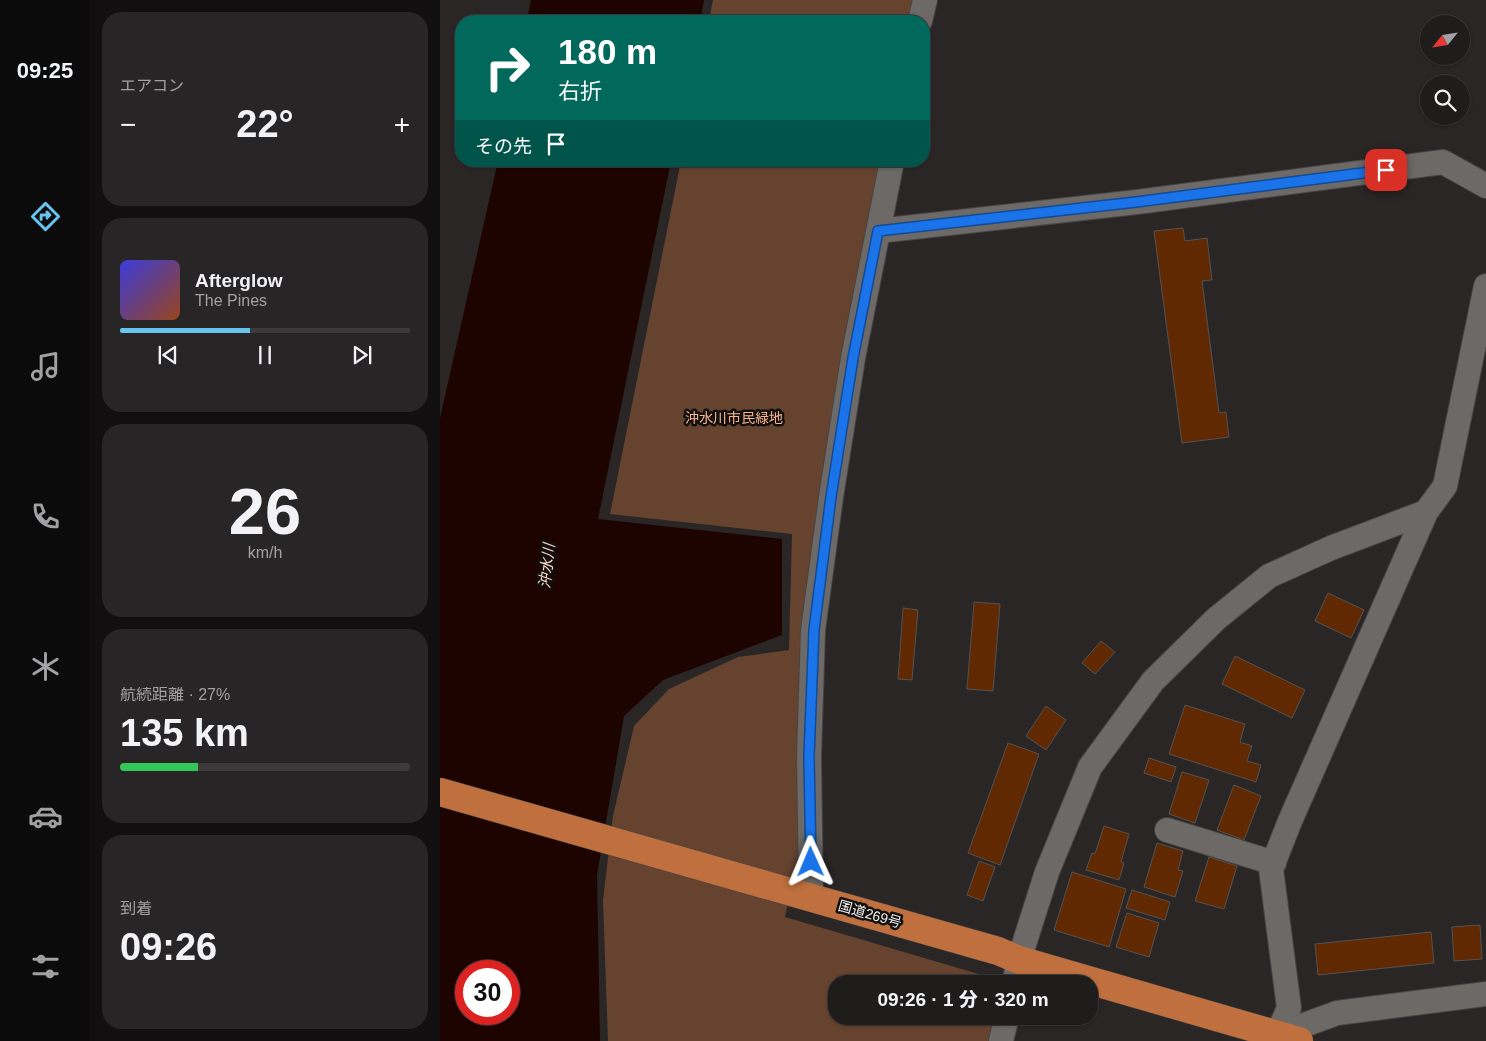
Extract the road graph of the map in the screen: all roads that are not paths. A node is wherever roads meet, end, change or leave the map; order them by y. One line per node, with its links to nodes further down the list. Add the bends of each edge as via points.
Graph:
1 (925, 0): 2 (street)
2 (921, 15)
3 (891, 167): 5 (street)
4 (1486, 186): 5 (street, via 1443,162)
5 (878, 231): 11 (street, via 851,368 814,630 809,756)
6 (1486, 286): 7 (street, via 1445,486)
7 (1426, 512): 10 (street); 12 (street, via 1331,548 1269,576 1216,619 1153,682 1090,767)
8 (440, 792): 11 (highway, 国道269号)
9 (1166, 830): 10 (street)
10 (1274, 863): 15 (street, via 1271,869 1289,1008)
11 (812, 898): 12 (highway, 国道269号)
12 (1010, 965): 15 (highway, 国道269号)
13 (1486, 994): 15 (street, via 1336,1013)
14 (1004, 1025): 16 (street)
15 (1285, 1039)
16 (1001, 1041)

